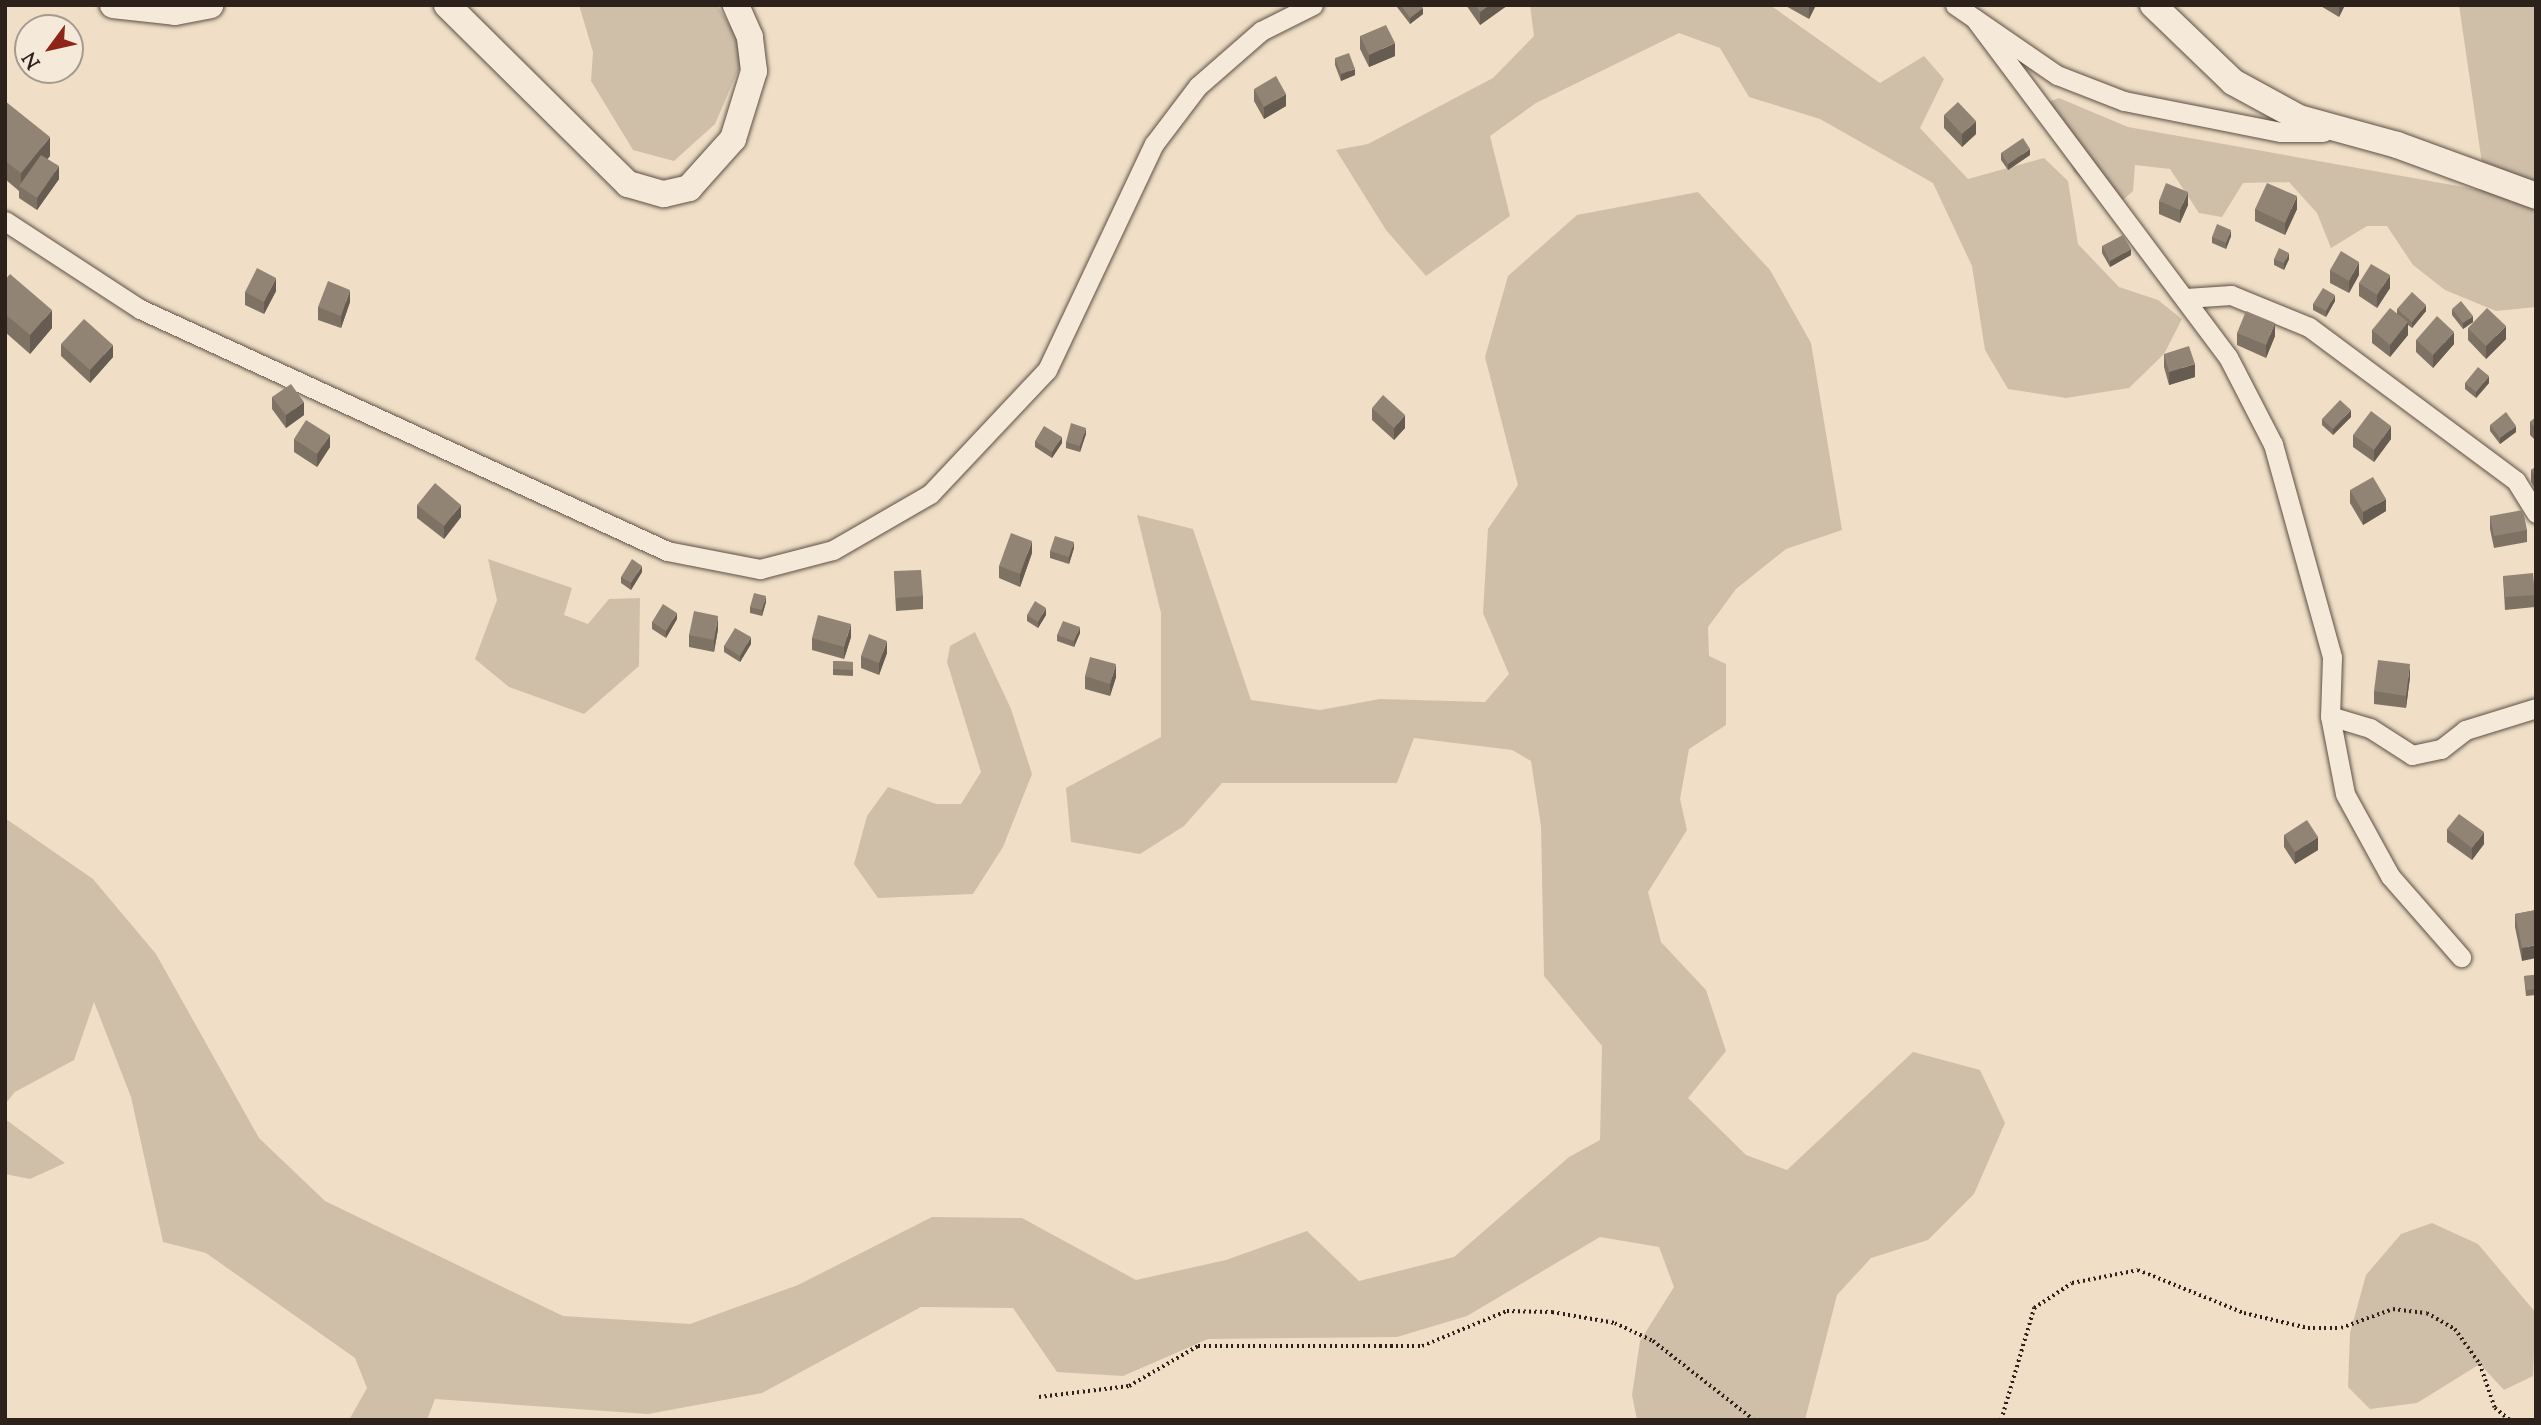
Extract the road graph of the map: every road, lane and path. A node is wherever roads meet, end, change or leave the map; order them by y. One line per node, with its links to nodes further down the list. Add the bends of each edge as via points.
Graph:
1 (113, 5): 2 (main road, via 175,12)
2 (210, 5)
3 (447, 5): 4 (main road, via 628,184 664,194 689,188 733,139 754,71 750,37)
4 (736, 5)
5 (1313, 5): 11 (street, via 1261,31 1198,86 1154,144 1047,370 930,494 833,550 760,569 667,551 140,309)
6 (1955, 5): 8 (street)
7 (2153, 5): 9 (main road, via 2233,82 2299,118)
8 (1975, 19): 9 (street, via 2057,75 2124,101 2281,131); 12 (street)
9 (2350, 132): 10 (main road)
10 (2536, 196)
11 (5, 221)
12 (2186, 298): 13 (street, via 2231,295 2309,327 2516,481); 15 (street, via 2228,357 2273,444 2332,657)
13 (2536, 513)
14 (2536, 708): 15 (street, via 2465,730 2441,749 2413,755 2370,727)
15 (2330, 716): 16 (street, via 2345,794 2390,876)
16 (2461, 957)
17 (1039, 1397): 18 (path, via 1129,1386 1198,1346 1422,1346 1507,1311 1552,1312 1615,1323 1653,1341)
18 (1754, 1420)
19 (2001, 1420): 20 (path, via 2034,1308 2071,1283 2138,1270 2244,1313 2308,1328 2341,1328 2393,1309 2427,1313 2455,1329 2480,1364 2494,1408)
20 (2510, 1420)

